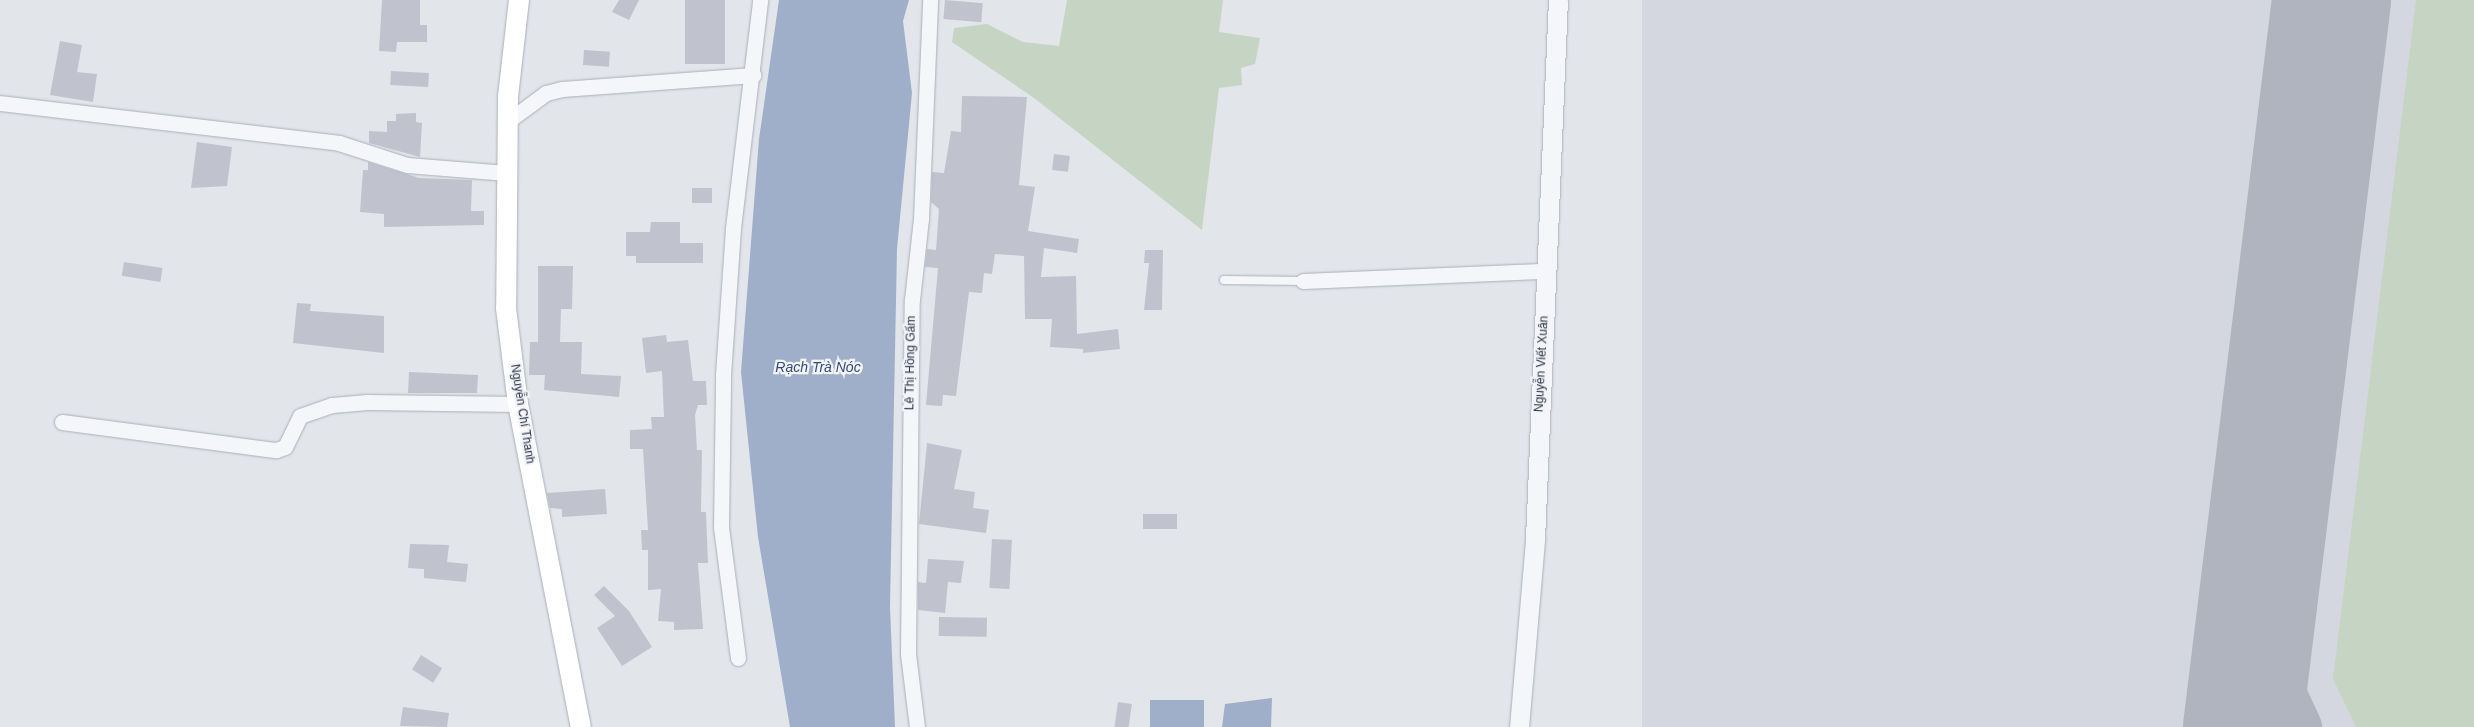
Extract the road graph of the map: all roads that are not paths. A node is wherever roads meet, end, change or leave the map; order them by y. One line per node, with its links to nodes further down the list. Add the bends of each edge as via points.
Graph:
1 (760, 0): 5 (street)
2 (930, 0): 16 (street, Lê Thị Hồng Gấm, via 921,219 912,300 908,654)
3 (1558, 0): 9 (street, Nguyễn Viết Xuân)
4 (518, 3): 7 (main road, Nguyễn Chí Thanh)
5 (754, 75): 7 (street, via 562,89 546,93); 14 (street, via 733,228 720,482 724,575)
6 (0, 103): 8 (street, via 339,143 407,165)
7 (508, 121): 8 (main road, Nguyễn Chí Thanh)
8 (506, 173): 12 (main road, Nguyễn Chí Thanh, via 506,308)
9 (1546, 272): 11 (street); 17 (street, Nguyễn Viết Xuân, via 1535,539)
10 (1224, 280): 11 (lane)
11 (1303, 281)
12 (518, 404): 13 (street, via 367,402 332,406 300,416 285,447 276,450); 15 (main road, Nguyễn Chí Thanh)
13 (62, 422)
14 (738, 658)
15 (581, 727)
16 (917, 727)
17 (1519, 727)

